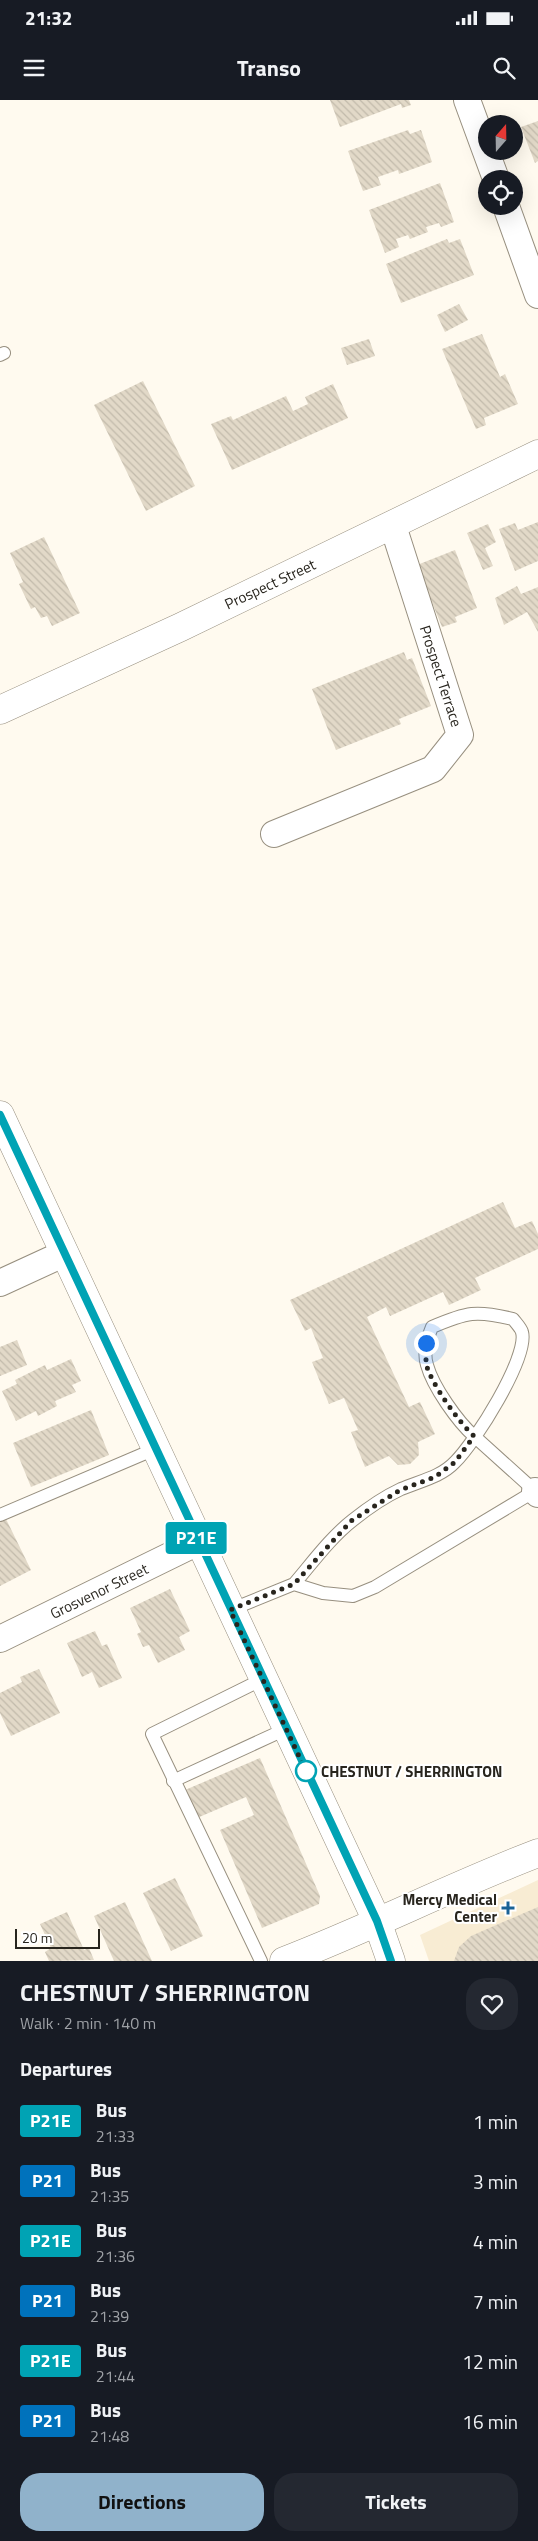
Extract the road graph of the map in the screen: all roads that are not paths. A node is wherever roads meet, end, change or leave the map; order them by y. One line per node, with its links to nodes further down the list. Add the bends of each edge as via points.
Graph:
1 (467, 100): 2 (street)
2 (493, 170)
3 (509, 215): 4 (street)
4 (538, 295)
5 (538, 454): 6 (main road, Prospect Street)
6 (393, 526): 7 (main road, Prospect Street); 8 (street, Prospect Terrace, via 460,735 434,769)
7 (0, 710)
8 (274, 834)
9 (0, 1115): 10 (main road)
10 (63, 1254): 11 (street); 13 (main road)
11 (0, 1283)
12 (474, 1436): 12 (lane, via 466,1430 440,1393 426,1365 426,1343 432,1328 457,1316 484,1312 513,1319 522,1332 521,1351 514,1372); 14 (lane); 17 (lane, via 455,1462 435,1477 400,1490 351,1521)
13 (155, 1449): 15 (lane); 16 (main road)
14 (536, 1493): 17 (lane, via 375,1587 353,1596 323,1593)
15 (0, 1515)
16 (198, 1542): 18 (main road); 19 (street, Grosvenor Street)
17 (294, 1584): 18 (lane)
18 (230, 1610): 20 (main road)
19 (0, 1639)
20 (263, 1679): 21 (main road); 22 (lane, via 152,1734)
21 (286, 1730): 22 (lane); 24 (main road)
22 (173, 1781): 26 (lane)
23 (538, 1853): 24 (main road, via 471,1878)
24 (377, 1921): 25 (main road); 28 (main road)
25 (327, 1953): 27 (main road)
26 (261, 1961)
27 (284, 1961)
28 (391, 1961)

